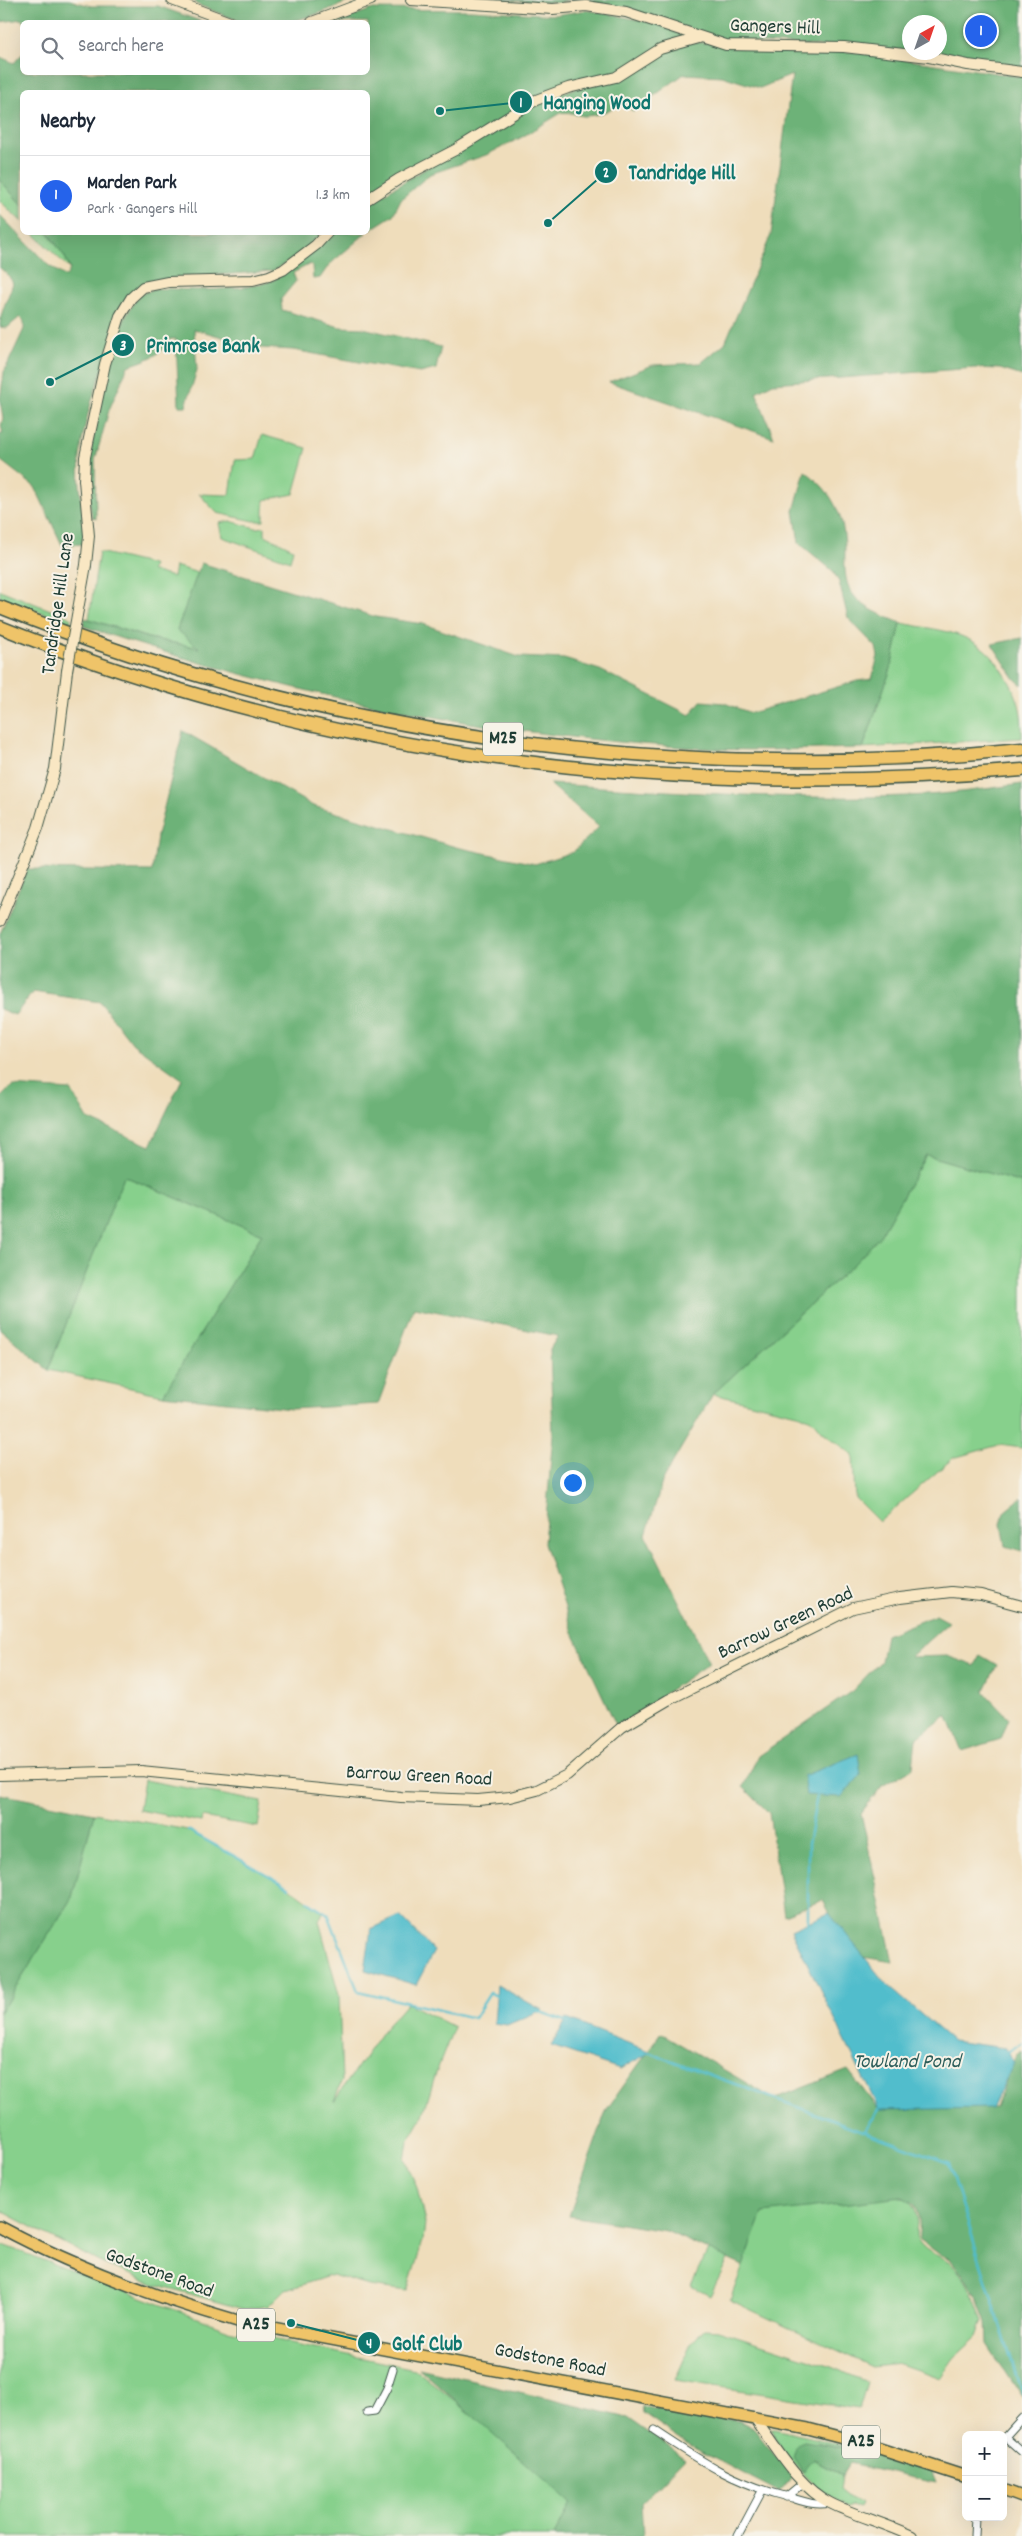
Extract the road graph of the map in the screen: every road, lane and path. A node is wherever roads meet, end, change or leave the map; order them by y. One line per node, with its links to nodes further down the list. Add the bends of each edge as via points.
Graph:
1 (172, 0): 4 (street)
2 (371, 0): 5 (street)
3 (411, 0): 6 (street, Gangers Hill, via 552,9 586,6 626,12)
4 (225, 20)
5 (317, 20)
6 (701, 38): 7 (street, Gangers Hill, via 726,45 885,51); 8 (street, via 660,49 616,76 536,100)
7 (1022, 72)
8 (370, 198)
9 (325, 235): 14 (street, Tandridge Hill Lane, bridge, via 283,270 269,276 252,280 168,282 143,287 131,298 120,316 105,364 85,457 89,536 64,686 55,769 38,828)
10 (0, 607): 12 (highway, M25, via 101,644 268,694 394,722 521,742 626,753 790,760 922,757)
11 (0, 627): 13 (highway, M25, via 147,679 260,711 385,740 520,762 744,779 884,778)
12 (1022, 749)
13 (1022, 770)
14 (0, 921)
15 (1022, 1606): 16 (street, Barrow Green Road, via 981,1595 951,1592 852,1608 668,1700 622,1727 567,1775 537,1790 510,1797 478,1800 402,1797 141,1771)
16 (0, 1775)
17 (0, 2227): 20 (main road, Godstone Road / A25, via 31,2244 139,2289 241,2322)
18 (393, 2369): 19 (street, via 380,2404 375,2411)
19 (367, 2412)
20 (754, 2418): 26 (main road, Godstone Road / A25, via 858,2442); 27 (street)
21 (1022, 2418): 23 (street)
22 (654, 2430): 28 (street, via 708,2467)
23 (1007, 2435)
24 (1007, 2440): 25 (street)
25 (1022, 2452)
26 (962, 2475)
27 (803, 2483): 30 (street); 32 (street)
28 (762, 2491): 30 (street); 34 (street)
29 (1007, 2491): 31 (main road)
30 (786, 2497): 32 (street, via 819,2505)
31 (1022, 2497)
32 (830, 2503): 35 (street)
33 (975, 2521): 36 (street)
34 (738, 2536)
35 (912, 2536)
36 (974, 2536)

